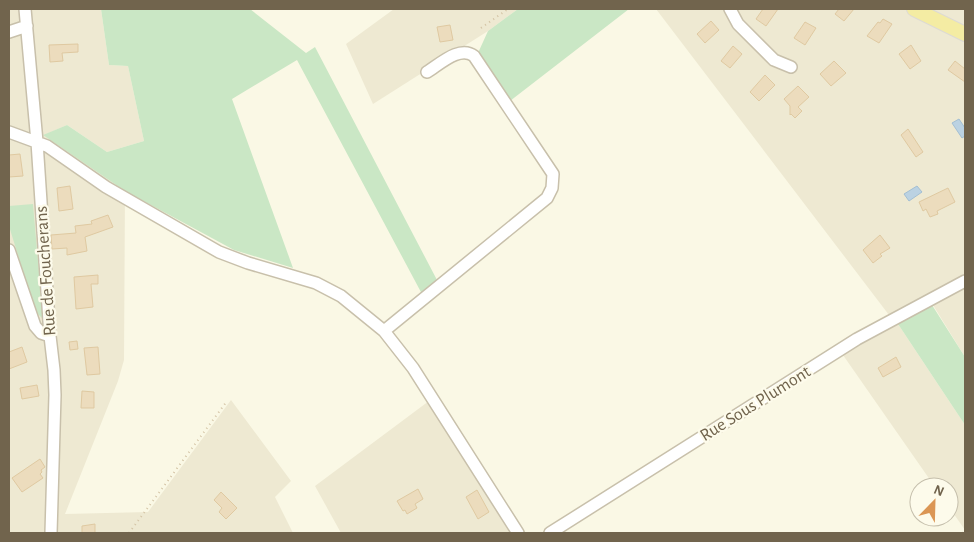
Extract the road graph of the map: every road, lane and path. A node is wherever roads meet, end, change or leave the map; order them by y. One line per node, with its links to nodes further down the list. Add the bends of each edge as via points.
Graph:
1 (25, 9): 5 (street, Rue de Foucherans)
2 (508, 9): 6 (path)
3 (730, 9): 9 (street, via 738,24 774,60)
4 (914, 9): 8 (main road)
5 (27, 26): 7 (street); 12 (street, Rue de Foucherans)
6 (481, 28)
7 (9, 32)
8 (965, 34)
9 (791, 67)
10 (427, 72): 15 (street, via 460,52 470,52 553,174 552,188 547,198)
11 (9, 132): 12 (street)
12 (37, 142): 15 (street, via 106,187 219,252 316,283 341,296); 16 (street, Rue de Foucherans)
13 (9, 250): 16 (street, via 35,326 40,333)
14 (965, 281): 22 (street, Rue Sous Plumont, via 857,339)
15 (384, 331): 21 (street, via 435,401)
16 (50, 336): 19 (street, Rue de Foucherans, via 55,395)
17 (227, 401): 20 (path)
18 (965, 532): 23 (path)
19 (51, 533)
20 (129, 533)
21 (518, 533)
22 (550, 533)
23 (962, 533)

